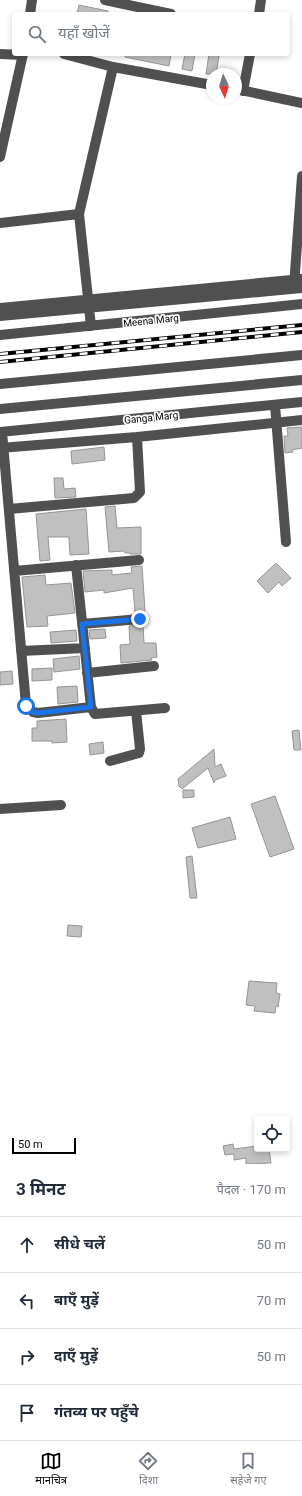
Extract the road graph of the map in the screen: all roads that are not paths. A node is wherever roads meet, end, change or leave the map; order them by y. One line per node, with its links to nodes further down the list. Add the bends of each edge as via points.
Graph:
1 (32, 0): 5 (street)
2 (105, 0): 4 (street)
3 (261, 0): 7 (street)
4 (144, 4): 6 (street)
5 (30, 12)
6 (166, 12)
7 (258, 12)
8 (0, 54): 9 (street)
9 (12, 54)
10 (22, 56): 18 (street)
11 (72, 56): 13 (street)
12 (249, 56): 14 (street)
13 (113, 67): 15 (street); 21 (street)
14 (242, 80)
15 (206, 84)
16 (242, 91): 17 (street)
17 (302, 103)
18 (4, 118): 19 (street)
19 (0, 157)
20 (302, 176): 23 (street)
21 (79, 214): 22 (street); 24 (street)
22 (0, 223)
23 (298, 284): 24 (street)
24 (88, 304): 26 (street); 27 (street); 28 (street)
25 (302, 304): 28 (street, Meena Marg)
26 (0, 308)
27 (0, 316)
28 (91, 326): 29 (street, Meena Marg)
29 (0, 335)
30 (302, 355): 32 (street)
31 (302, 380): 35 (street)
32 (0, 384)
33 (302, 402): 34 (street, Ganga Marg)
34 (275, 404): 37 (street); 38 (street, Ganga Marg)
35 (0, 409)
36 (302, 420): 37 (street)
37 (277, 423): 39 (street); 42 (street)
38 (1, 432): 40 (street)
39 (137, 437): 40 (street); 41 (street, via 140,492 138,496)
40 (2, 448): 41 (street)
41 (8, 509): 45 (street)
42 (286, 542)
43 (139, 560): 44 (street)
44 (76, 565): 45 (street); 47 (street)
45 (14, 571): 49 (street)
46 (140, 619): 47 (street)
47 (82, 624): 48 (street)
48 (85, 648): 49 (street); 51 (street)
49 (21, 651): 52 (street, via 26,706 29,709 38,713)
50 (154, 666): 51 (street)
51 (87, 673): 52 (street)
52 (91, 707): 54 (street, via 95,714)
53 (165, 708): 54 (street)
54 (136, 711): 55 (street, via 139,753)
55 (110, 761)
56 (62, 805): 57 (street)
57 (0, 809)

